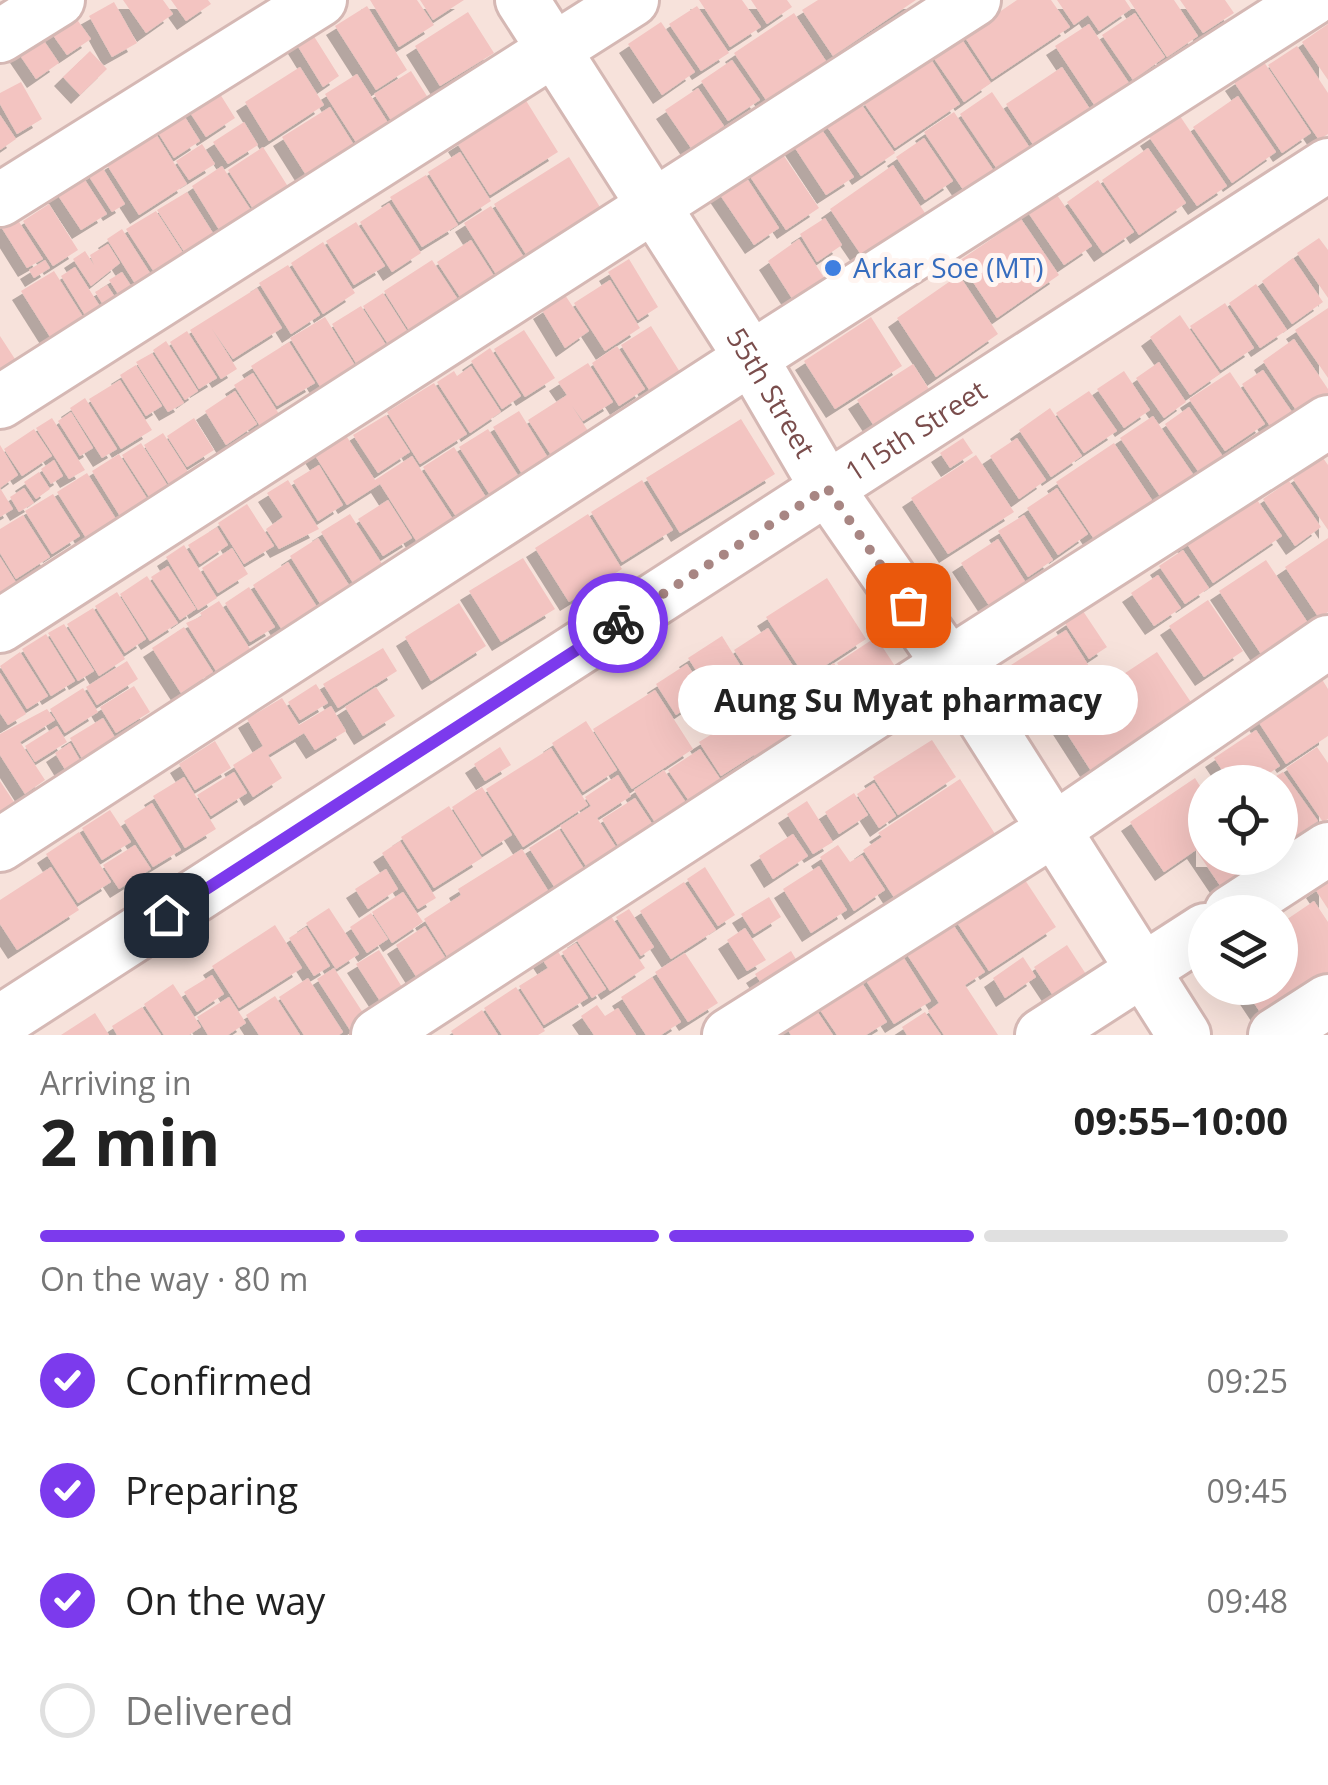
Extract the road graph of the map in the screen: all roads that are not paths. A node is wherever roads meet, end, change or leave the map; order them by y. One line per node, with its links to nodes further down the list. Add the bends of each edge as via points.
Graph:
1 (58, 0): 7 (street)
2 (320, 0): 10 (street)
3 (522, 0): 8 (street, 55th Street)
4 (632, 0): 8 (street)
5 (974, 0): 11 (street)
6 (1311, 0): 12 (street)
7 (0, 36)
8 (554, 50): 11 (street, 55th Street); 13 (street)
9 (1328, 165): 15 (street, 115th Street)
10 (0, 200)
11 (655, 206): 12 (street, 55th Street); 16 (street)
12 (751, 358): 15 (street, 55th Street); 20 (street)
13 (0, 402)
14 (1328, 422): 18 (street)
15 (827, 488): 18 (street, 55th Street); 26 (street, 115th Street)
16 (0, 626)
17 (1328, 642): 19 (street)
18 (949, 664): 19 (street, 55th Street); 27 (street)
19 (1055, 828): 24 (street, 55th Street); 28 (street)
20 (0, 845)
21 (1328, 849): 22 (street)
22 (1257, 895)
23 (1188, 941): 24 (street)
24 (1145, 969): 29 (street); 30 (street, 55th Street)
25 (1328, 1001): 31 (street)
26 (0, 1022)
27 (378, 1035)
28 (729, 1035)
29 (1042, 1035)
30 (1184, 1035)
31 (1274, 1035)

